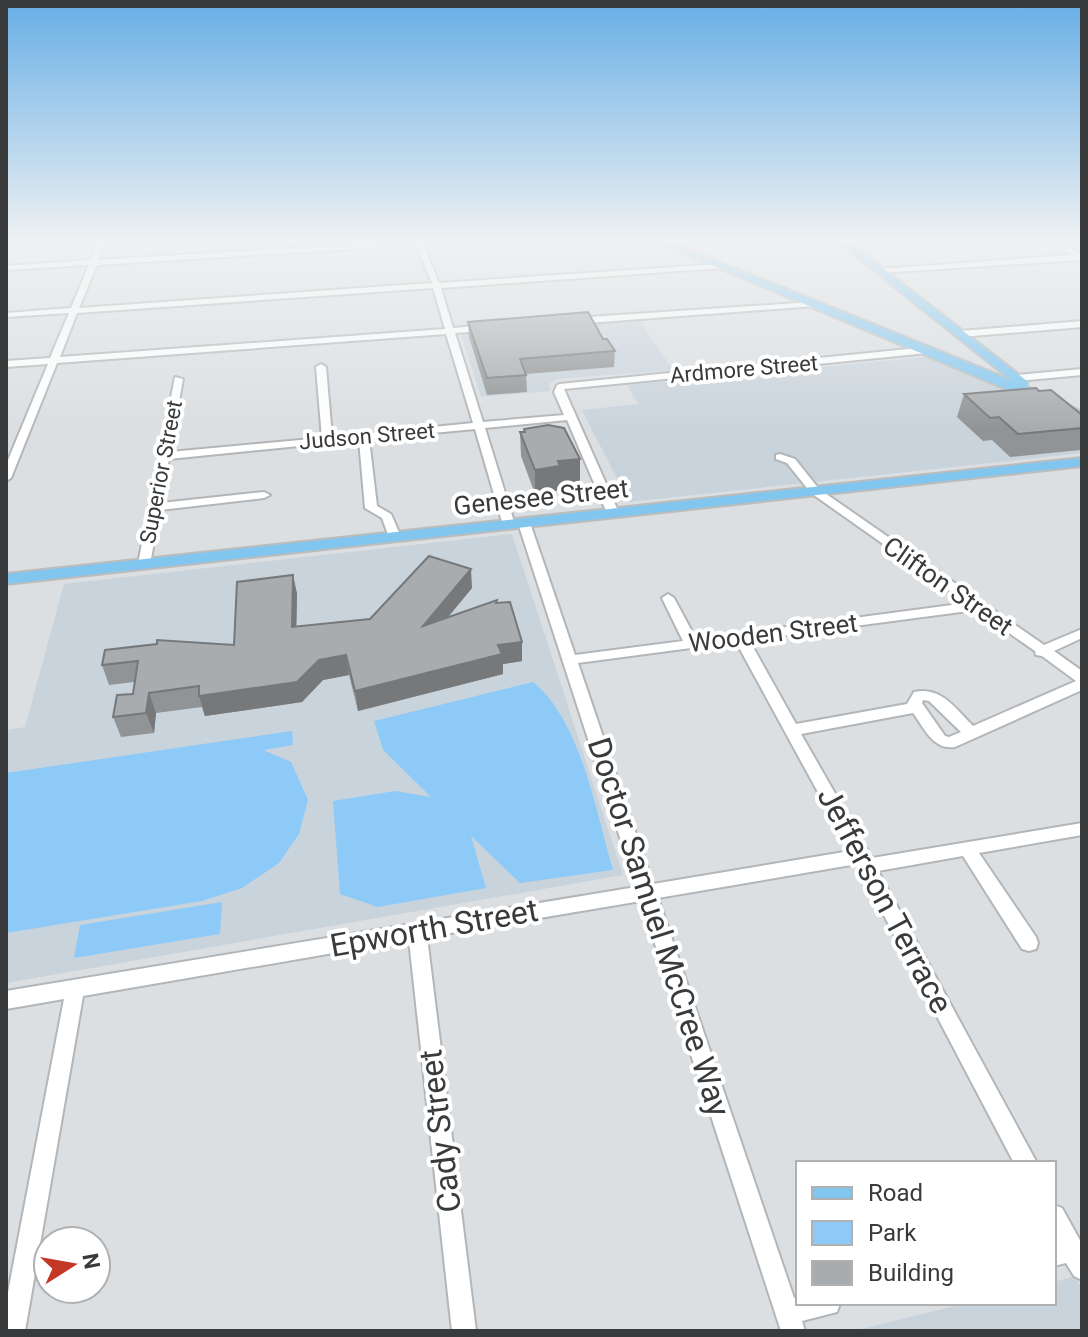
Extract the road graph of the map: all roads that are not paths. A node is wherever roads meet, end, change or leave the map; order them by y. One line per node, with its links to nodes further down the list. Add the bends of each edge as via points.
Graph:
1 (75, 304): 7 (street)
2 (164, 304): 7 (street)
3 (441, 304): 12 (street, Doctor Samuel McCree Way)
4 (807, 304): 9 (street)
5 (814, 304): 14 (main road)
6 (922, 304): 13 (main road)
7 (72, 311): 8 (street); 15 (street)
8 (6, 315)
9 (560, 322)
10 (1082, 324): 13 (street)
11 (504, 326): 12 (street)
12 (448, 331): 15 (street); 23 (street, Doctor Samuel McCree Way)
13 (960, 334): 20 (main road)
14 (928, 350): 20 (main road); 21 (street, Ardmore Street, via 560,387)
15 (53, 361): 16 (street); 29 (street)
16 (6, 364)
17 (321, 367): 25 (street)
18 (1082, 372): 20 (street)
19 (178, 379): 26 (street, Superior Street)
20 (1021, 384): 22 (main road)
21 (570, 417): 23 (street, Judson Street); 33 (street)
22 (1082, 417)
23 (478, 426): 24 (street, Judson Street); 34 (street, Doctor Samuel McCree Way)
24 (364, 436): 25 (street, Judson Street); 35 (street, via 371,508 387,516)
25 (327, 440): 26 (street, Judson Street)
26 (164, 456): 32 (street, Superior Street)
27 (780, 457): 30 (street, Clifton Street, via 791,461)
28 (1082, 462): 30 (main road, Genesee Street)
29 (6, 478)
30 (815, 491): 33 (main road, Genesee Street); 39 (street, Clifton Street)
31 (264, 495): 32 (street)
32 (154, 507): 36 (street, Superior Street)
33 (613, 513): 34 (main road, Genesee Street)
34 (517, 524): 35 (main road, Genesee Street); 44 (street, Doctor Samuel McCree Way)
35 (395, 537): 36 (main road, Genesee Street)
36 (144, 564): 37 (main road, Genesee Street)
37 (6, 579)
38 (668, 598): 42 (street)
39 (976, 606): 41 (street, Wooden Street); 43 (street, Clifton Street)
40 (1082, 633): 43 (street)
41 (741, 638): 42 (street, Wooden Street); 47 (street, Jefferson Terrace)
42 (692, 644): 44 (street, Wooden Street)
43 (1041, 652): 45 (street, Clifton Street)
44 (570, 660): 52 (street, Doctor Samuel McCree Way)
45 (1082, 681): 48 (street)
46 (917, 707): 47 (street); 48 (street, via 945,743); 48 (street, via 919,695 933,696)
47 (792, 730): 51 (street, Jefferson Terrace)
48 (971, 733)
49 (1082, 829): 50 (street, Epworth Street)
50 (967, 849): 51 (street, Epworth Street); 54 (street)
51 (865, 861): 52 (street, Epworth Street); 57 (street, Jefferson Terrace)
52 (647, 893): 53 (street, Epworth Street); 61 (street, Doctor Samuel McCree Way)
53 (417, 931): 55 (street, Epworth Street); 63 (street, Cady Street)
54 (1029, 943)
55 (75, 989): 56 (street, Epworth Street); 62 (street)
56 (6, 1000)
57 (1025, 1161)
58 (1056, 1222): 59 (street)
59 (1069, 1258)
60 (824, 1305): 61 (street)
61 (790, 1321)
62 (13, 1331)
63 (464, 1331)

